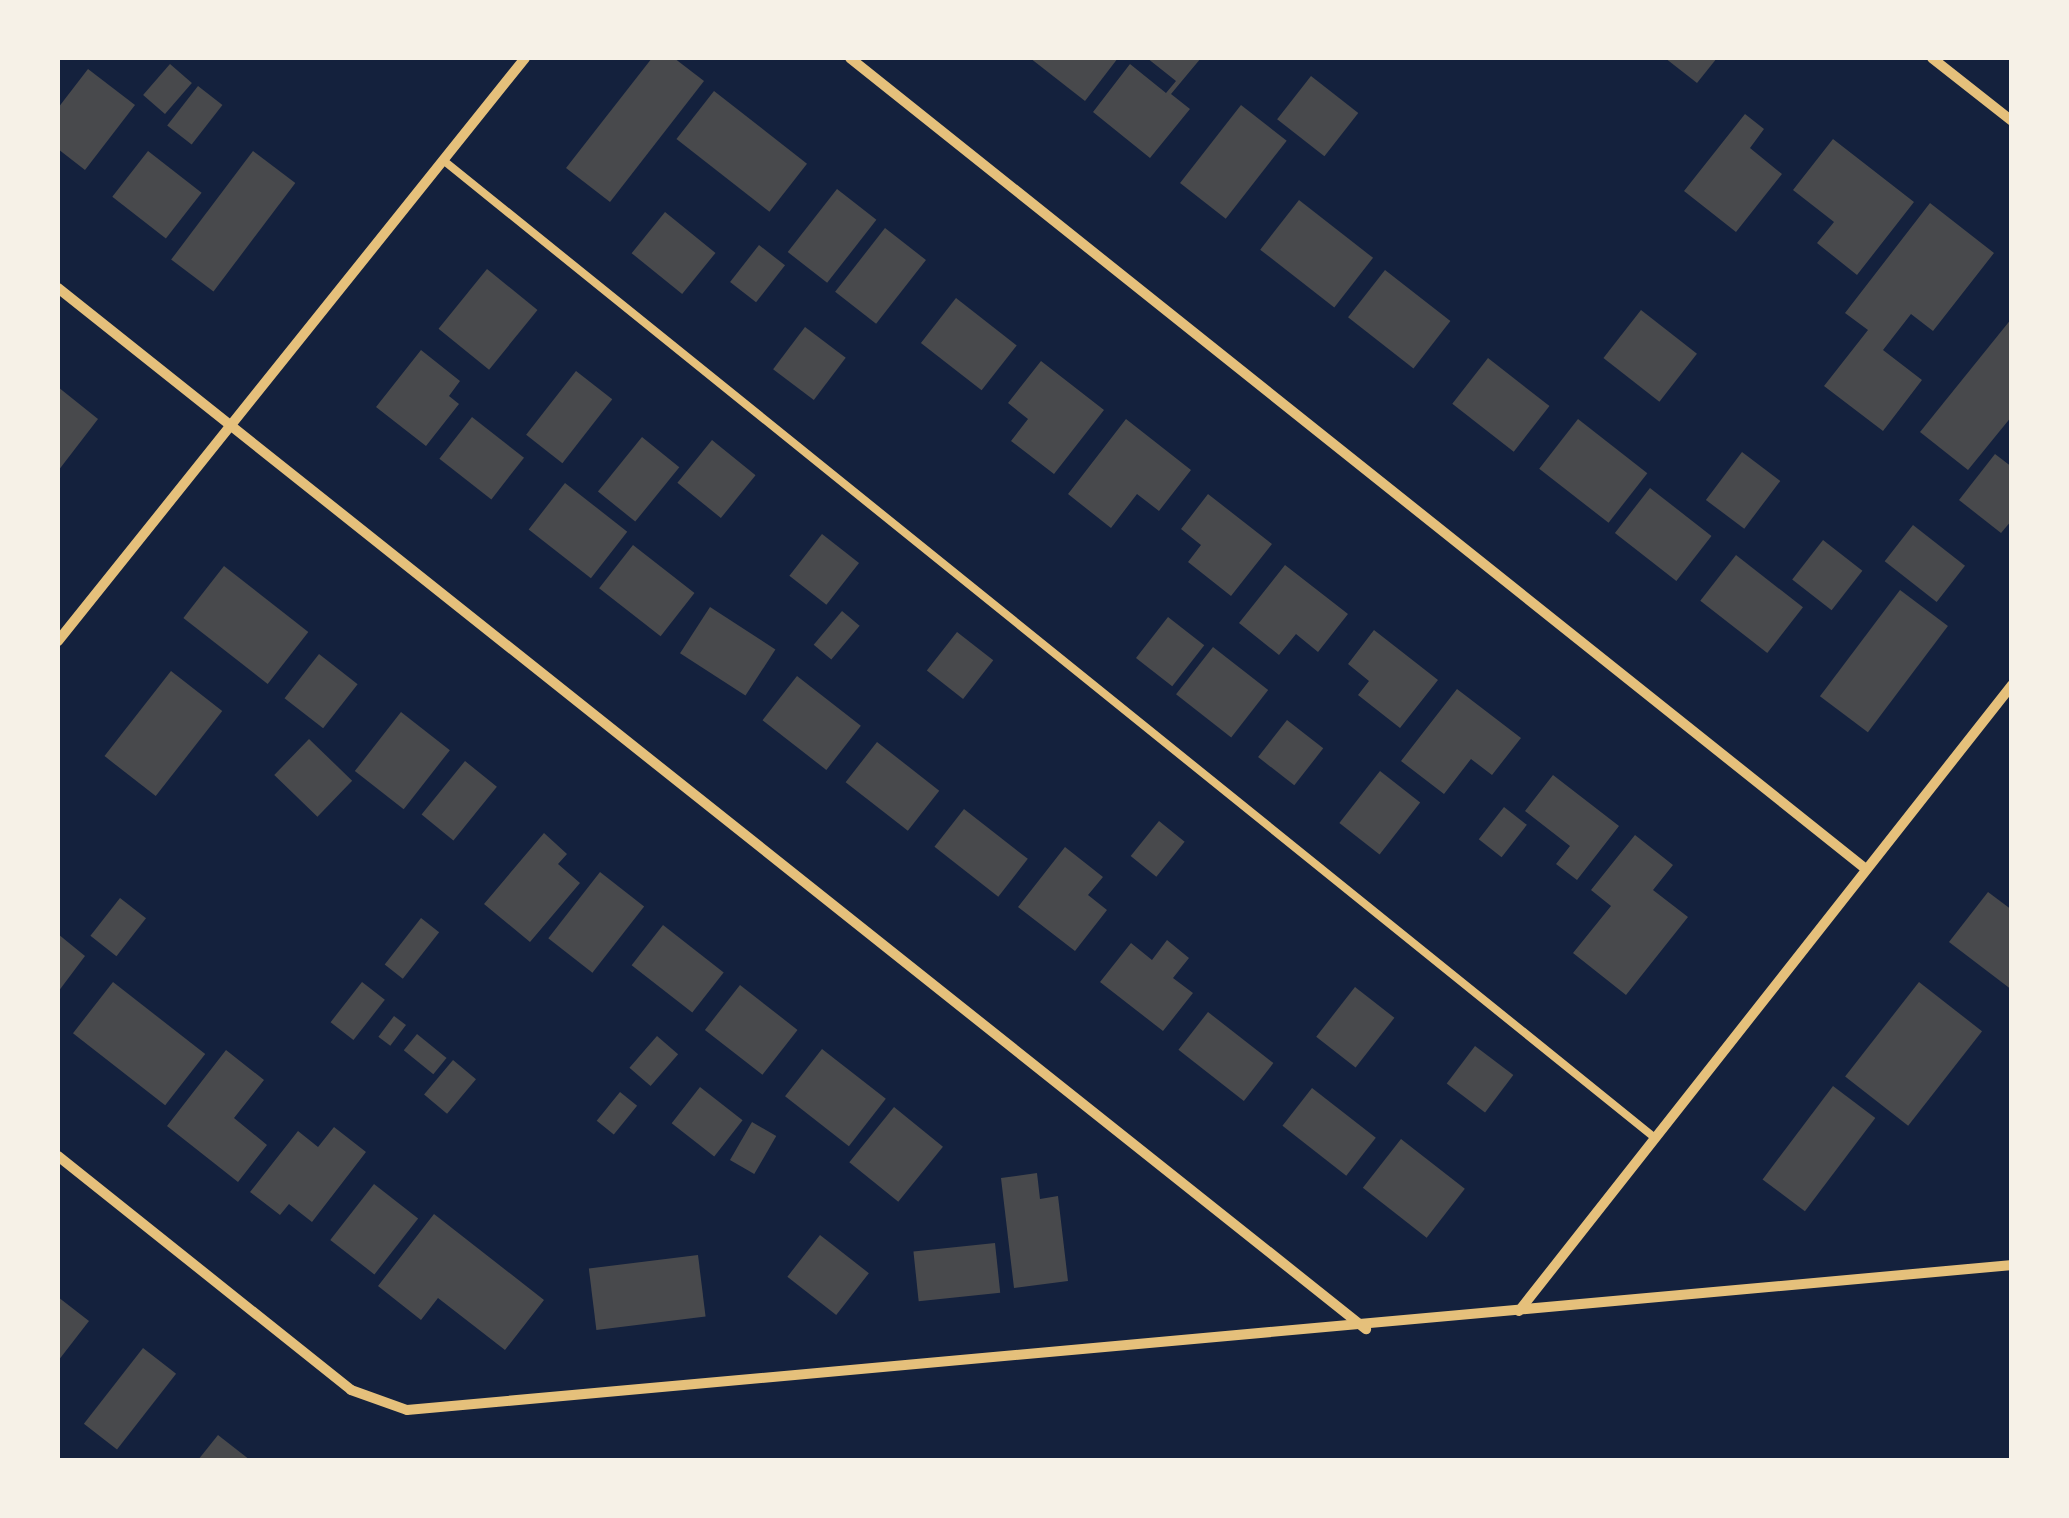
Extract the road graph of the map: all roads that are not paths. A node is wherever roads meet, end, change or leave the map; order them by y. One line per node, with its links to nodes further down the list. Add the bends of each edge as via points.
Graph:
1 (525, 58): 5 (street)
2 (850, 58): 10 (street)
3 (1932, 58): 4 (street)
4 (2012, 122)
5 (443, 160): 7 (street); 11 (lane)
6 (58, 288): 7 (street)
7 (230, 428): 8 (street); 15 (street)
8 (58, 641)
9 (2012, 685): 10 (street)
10 (1866, 869): 11 (street)
11 (1655, 1138): 14 (street)
12 (58, 1156): 15 (street, via 350,1390 408,1410)
13 (2012, 1265): 14 (street)
14 (1519, 1311): 15 (street)
15 (1366, 1329)

